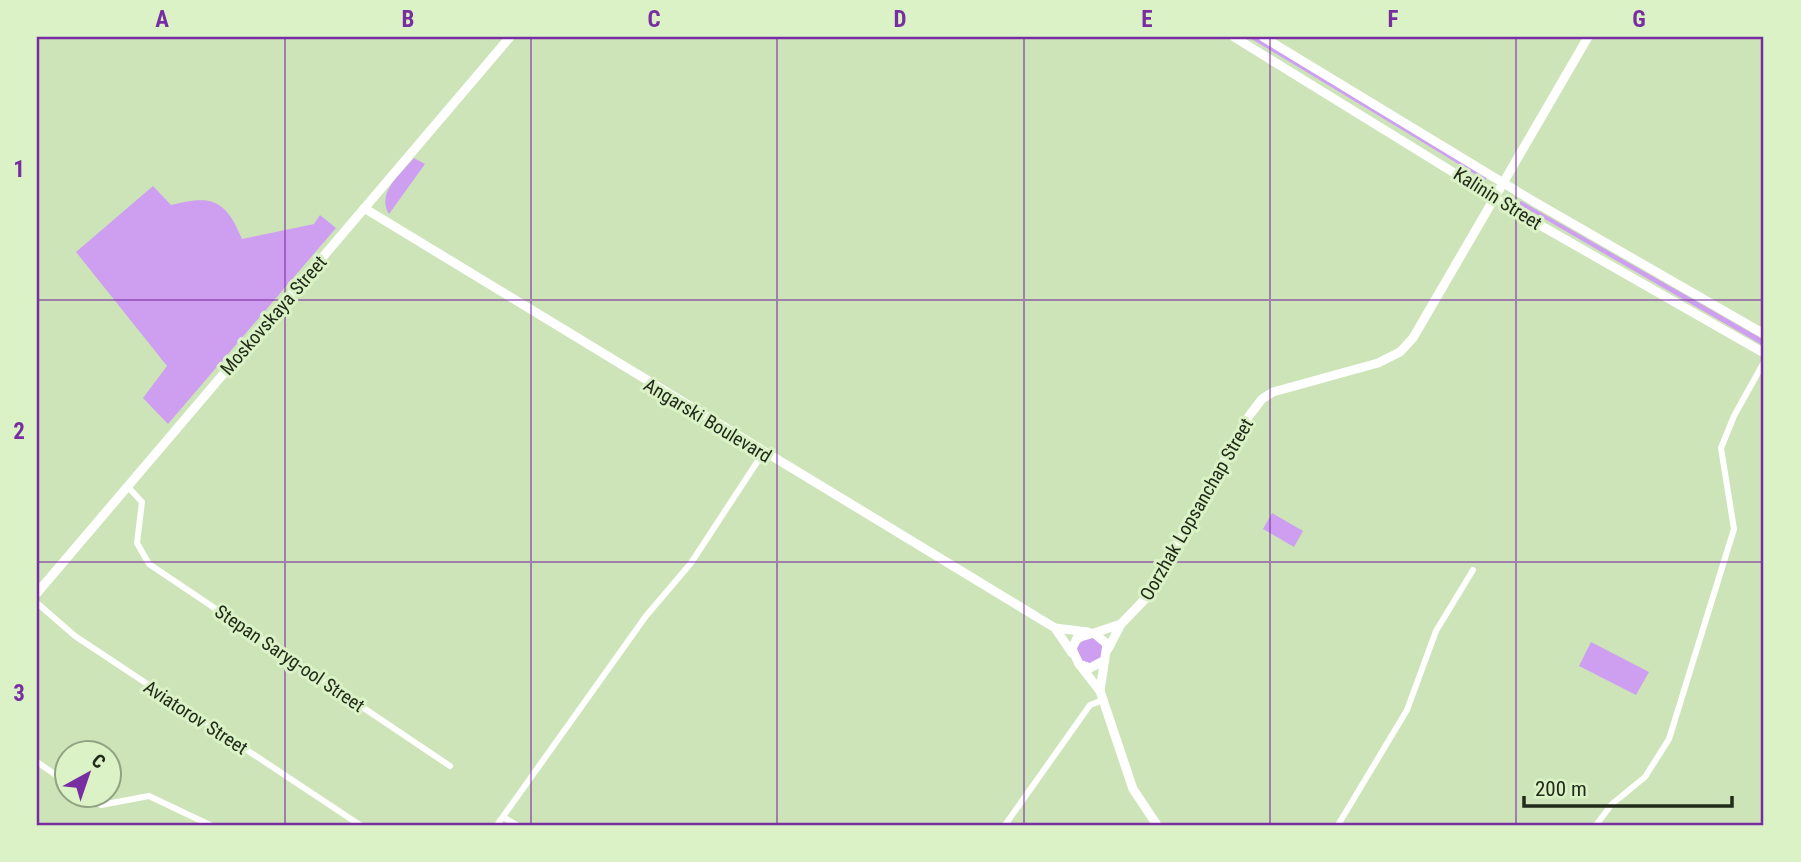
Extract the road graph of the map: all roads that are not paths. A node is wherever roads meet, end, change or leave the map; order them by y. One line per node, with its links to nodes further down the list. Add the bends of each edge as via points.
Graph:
1 (510, 37): 7 (street, Moskovskaya Street)
2 (1236, 37): 6 (street, Kalinin Street)
3 (1588, 37): 5 (street, Oorzhak Lopsanchap Street)
4 (1269, 38): 5 (street, Kalinin Street)
5 (1504, 183): 6 (street, Oorzhak Lopsanchap Street); 8 (street, Kalinin Street)
6 (1495, 197): 9 (street, Kalinin Street); 16 (street, Oorzhak Lopsanchap Street, via 1417,332 1400,352 1378,363 1272,393 1254,407 1149,595)
7 (364, 208): 11 (street, Angarski Boulevard); 12 (street, Moskovskaya Street)
8 (1764, 334)
9 (1764, 353)
10 (1764, 362): 36 (street, via 1721,448 1734,529 1673,729 1656,764)
11 (763, 453): 17 (street, Angarski Boulevard); 28 (street, via 691,563 646,615)
12 (127, 486): 14 (street, Moskovskaya Street); 25 (street, Stepan Saryg-ool Street, via 142,502 137,543 149,564)
13 (1473, 570): 35 (street, via 1436,631 1404,716)
14 (37, 593)
15 (37, 603): 30 (street, Aviatorov Street, via 75,636)
16 (1121, 624): 18 (street, Oorzhak Lopsanchap Street); 19 (street, Oorzhak Lopsanchap Street)
17 (1055, 628): 18 (street, Angarski Boulevard); 20 (street, Angarski Boulevard)
18 (1091, 633): 19 (street, via 1104,639); 20 (street, via 1077,638)
19 (1108, 649): 21 (street)
20 (1073, 654): 22 (street)
21 (1105, 660): 22 (street, via 1090,668); 23 (street)
22 (1079, 664): 23 (street)
23 (1102, 696): 33 (street, via 1090,705); 34 (street, via 1133,789)
24 (37, 762): 26 (street)
25 (450, 766)
26 (52, 772)
27 (122, 801): 29 (street, via 149,796)
28 (503, 817): 31 (street); 32 (street)
29 (210, 825)
30 (360, 825)
31 (497, 825)
32 (517, 825)
33 (1005, 825)
34 (1157, 825)
35 (1338, 825)
36 (1596, 825)

